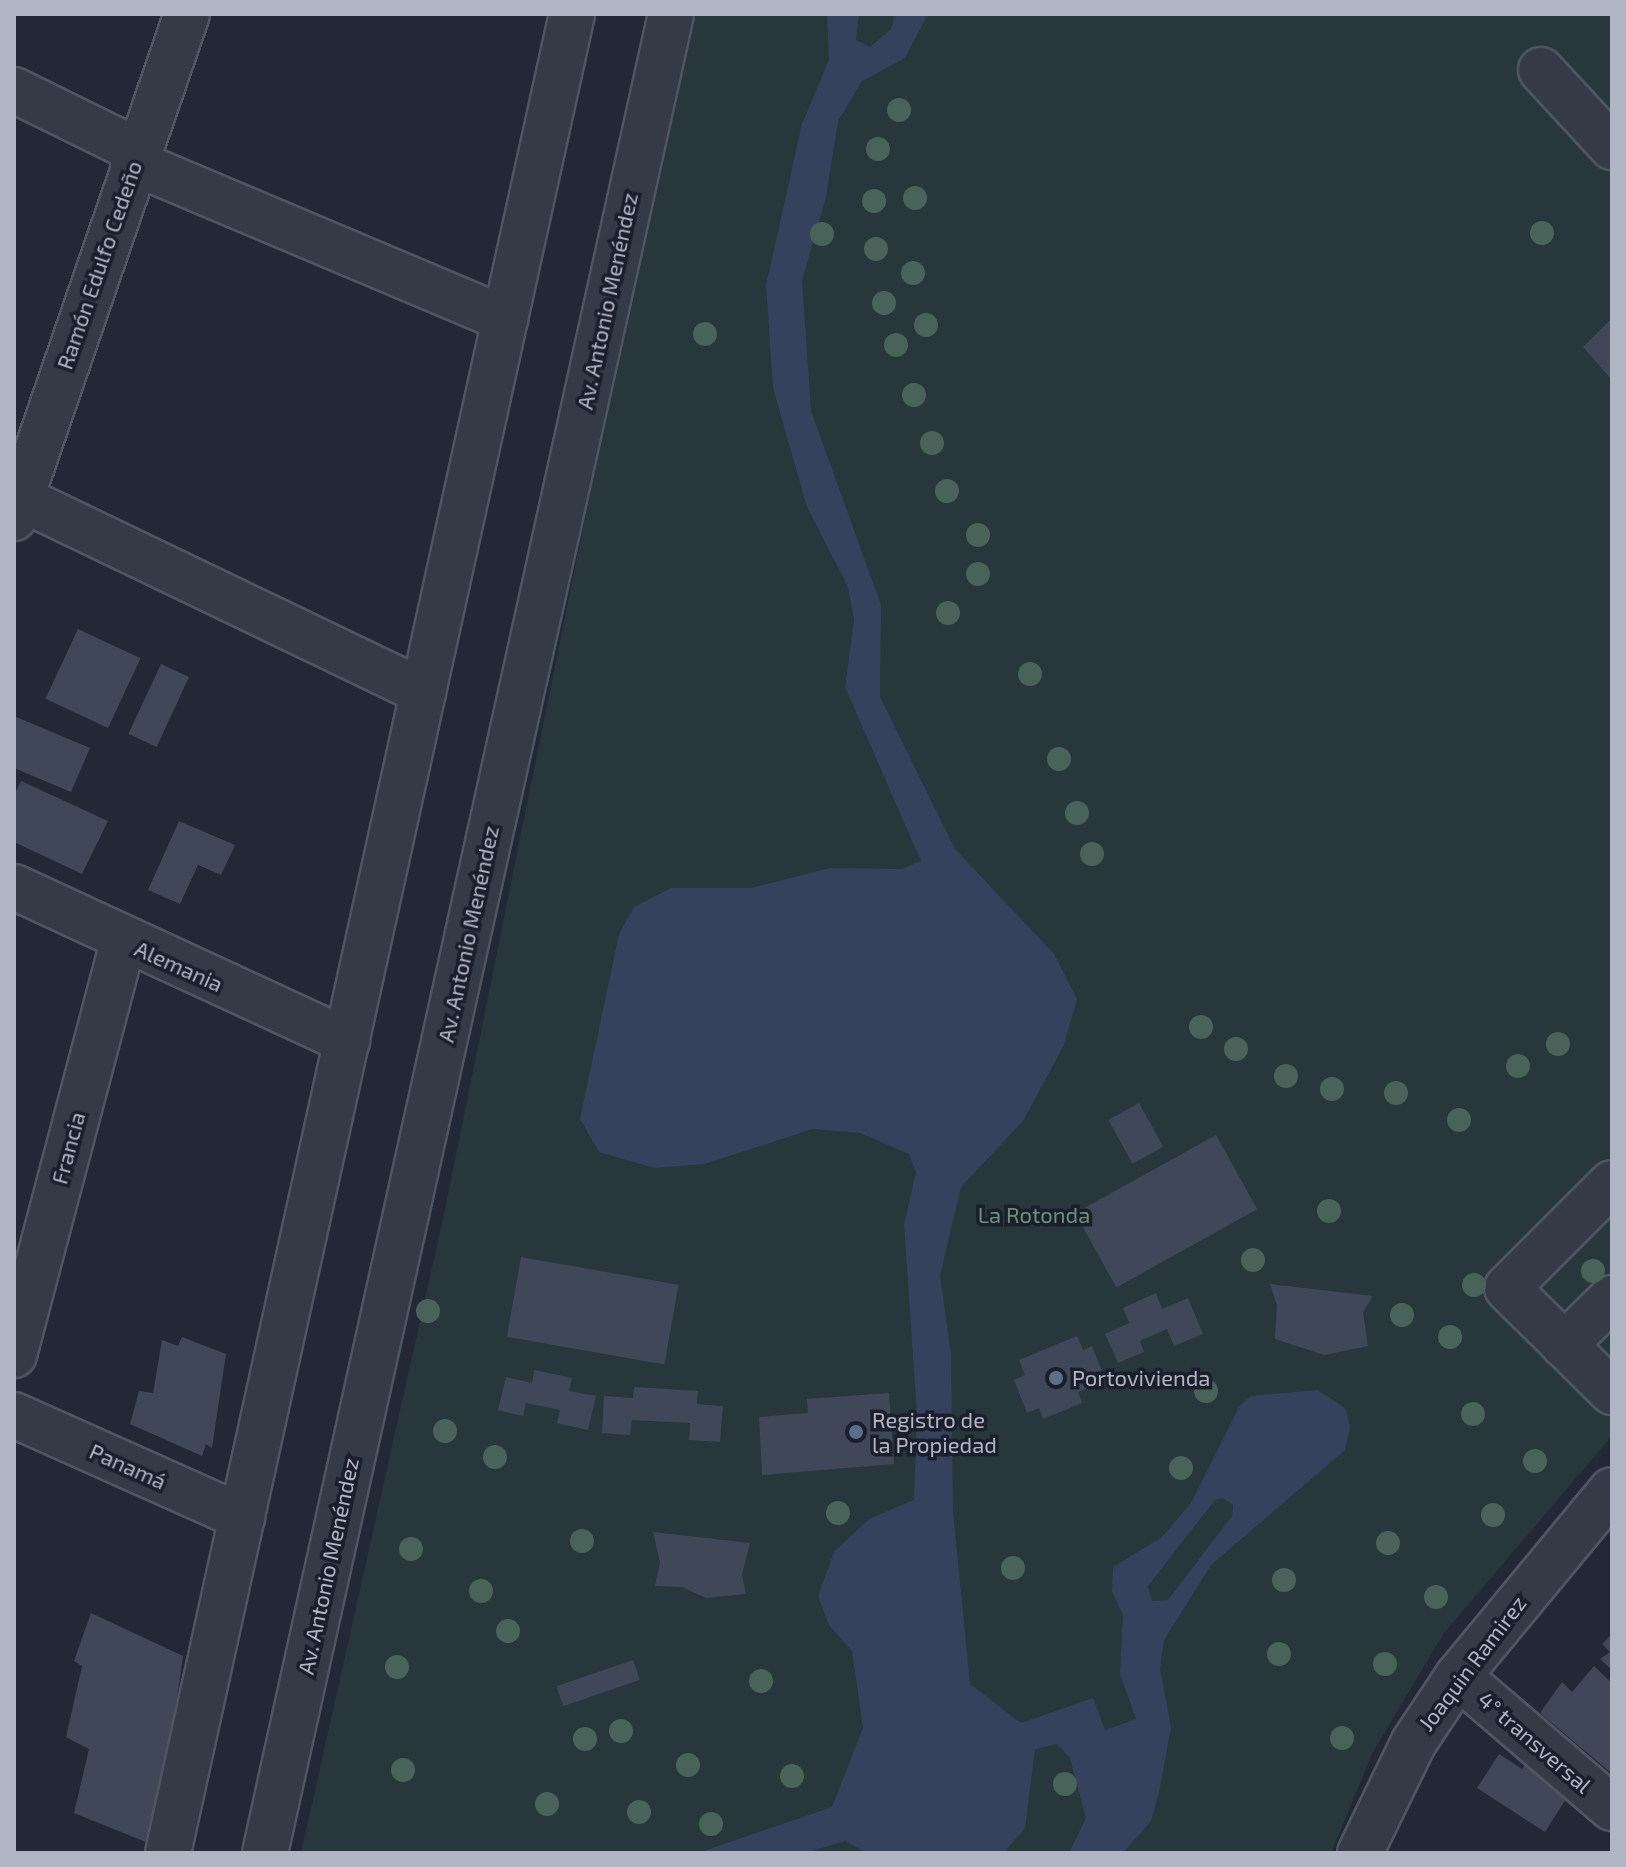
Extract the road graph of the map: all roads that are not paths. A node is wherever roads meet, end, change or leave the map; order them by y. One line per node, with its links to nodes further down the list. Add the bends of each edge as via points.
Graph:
1 (187, 14): 7 (street, Ramón Edulfo Cedeño)
2 (572, 14): 8 (street)
3 (671, 14): 25 (street, Av. Antonio Menéndez)
4 (1541, 70): 6 (street)
5 (14, 90): 7 (street)
6 (1612, 147)
7 (136, 157): 8 (street); 9 (street, Ramón Edulfo Cedeño)
8 (505, 319): 10 (street)
9 (16, 504): 10 (street)
10 (423, 692): 13 (street)
11 (14, 887): 12 (street, Alemania)
12 (123, 941): 13 (street, Alemania); 17 (street, Francia)
13 (347, 1041): 21 (street)
14 (1612, 1183): 16 (street, via 1507,1288)
15 (1612, 1298): 16 (street)
16 (1564, 1345): 18 (street)
17 (14, 1355)
18 (1612, 1392)
19 (14, 1415): 21 (street, Panamá)
20 (1612, 1490): 22 (street, Joaquin Ramirez)
21 (242, 1517): 24 (street)
22 (1458, 1676): 23 (street, 4° transversal); 26 (street, Joaquin Ramirez, via 1414,1742)
23 (1612, 1808)
24 (168, 1853)
25 (265, 1853)
26 (1360, 1853)

